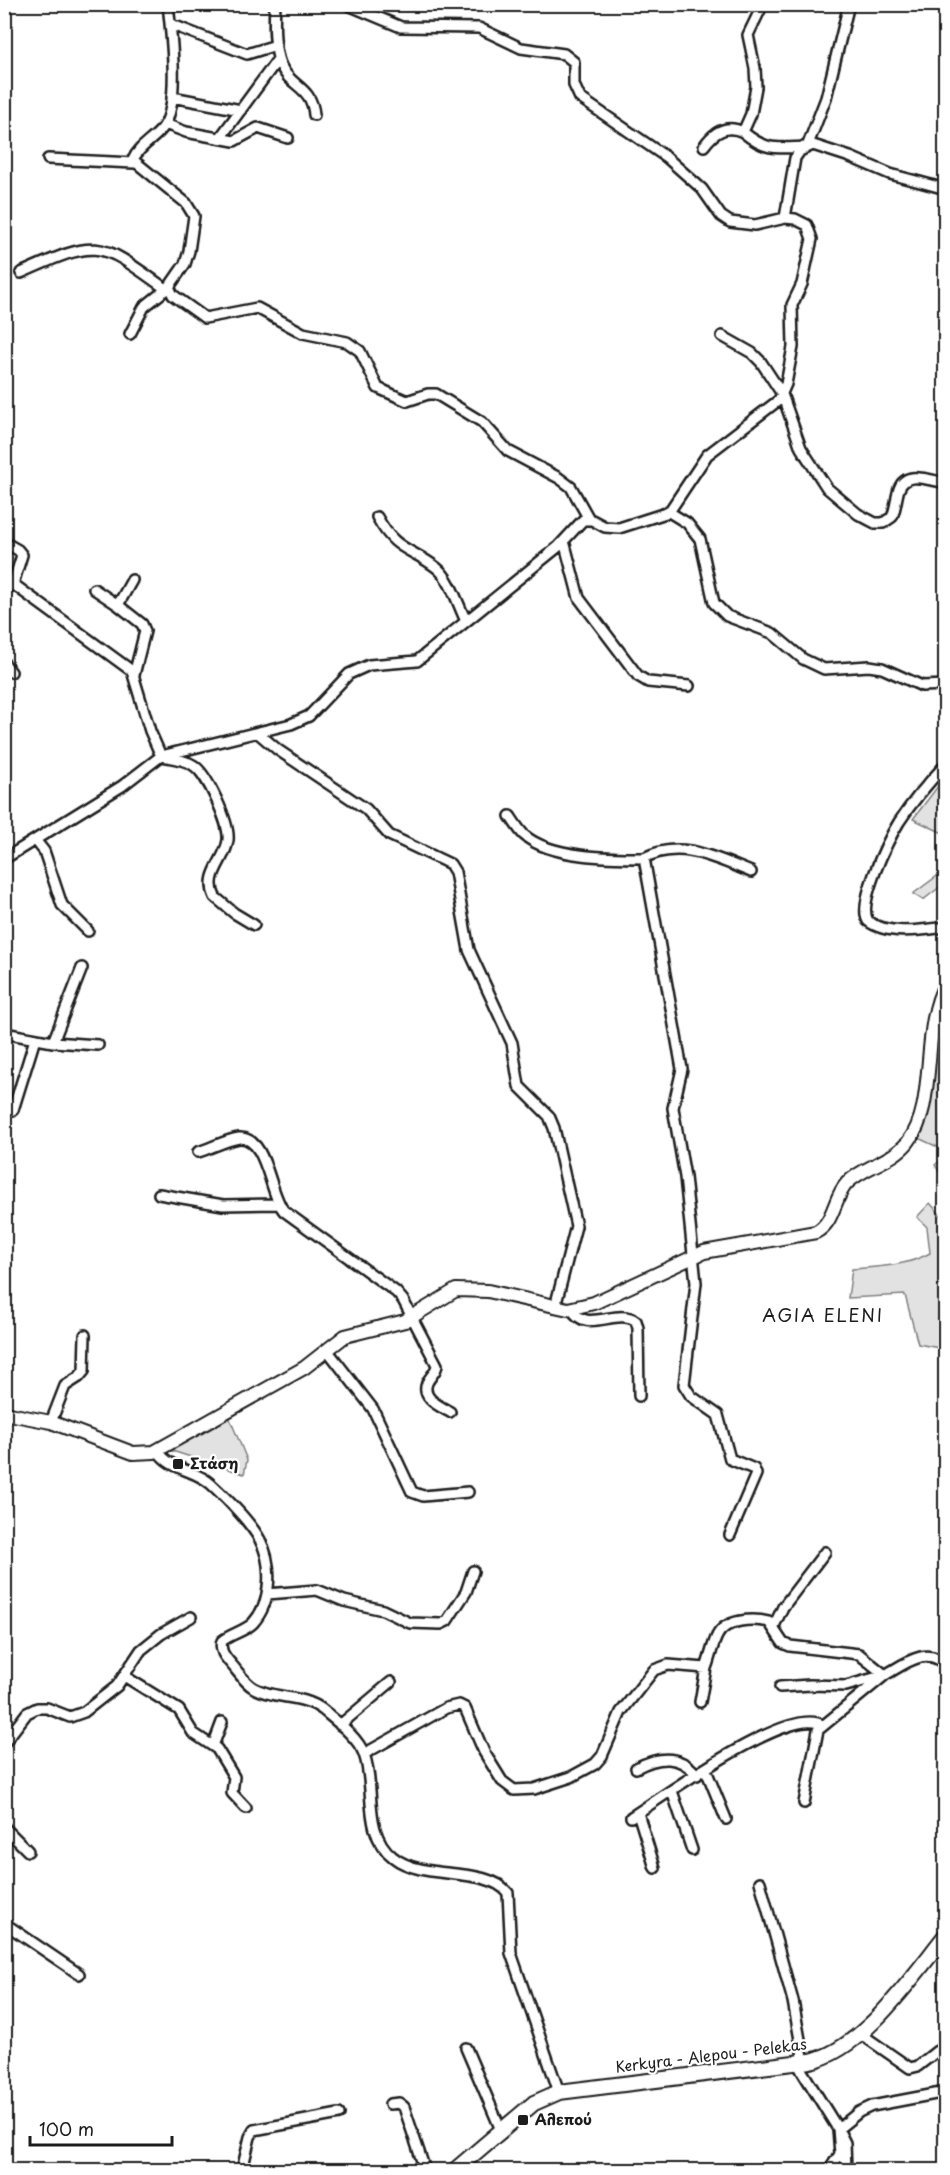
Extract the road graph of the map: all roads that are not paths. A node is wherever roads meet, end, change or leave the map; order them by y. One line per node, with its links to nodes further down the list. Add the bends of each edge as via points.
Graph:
1 (168, 4): 6 (street)
2 (275, 4): 7 (street)
3 (346, 4): 21 (street, via 401,27 479,28 521,48 568,56 574,62 574,89 580,98 666,157 702,189 721,216 738,225)
4 (763, 4): 13 (street, via 748,35 756,87)
5 (849, 4): 17 (street, via 826,98)
6 (170, 24): 7 (street, via 247,54); 9 (street)
7 (276, 45): 8 (street)
8 (278, 59): 10 (street); 11 (street, via 284,71 305,91)
9 (172, 97): 10 (street); 12 (street)
10 (241, 110): 14 (street)
11 (314, 115)
12 (165, 124): 14 (street); 19 (street, via 136,153)
13 (743, 132): 16 (street, via 731,128 719,131); 17 (street, via 765,147)
14 (220, 138): 15 (street, via 237,141 258,128)
15 (288, 138)
16 (704, 146)
17 (807, 147): 20 (street, via 821,146 890,174); 21 (street, via 793,163)
18 (48, 159): 19 (street)
19 (134, 163): 23 (street, via 186,203 194,216 185,264)
20 (945, 189)
21 (785, 219): 26 (street, via 807,225 812,239 802,284 792,305 793,347)
22 (21, 273): 23 (street, via 76,249 94,248 107,250)
23 (168, 288): 24 (street, via 144,307); 30 (street, via 205,318 257,308 303,333 347,342 360,351 378,388 407,401 436,394 482,422 508,451 571,488)
24 (130, 334)
25 (722, 336): 26 (street, via 757,357)
26 (782, 394): 27 (street, via 801,448 827,488 875,523 892,517 900,486 908,479); 28 (street, via 707,455)
27 (945, 483)
28 (669, 512): 30 (street, via 619,528 605,527); 42 (street, via 687,523 700,539 714,603 727,616 772,633 803,659 824,669 869,666 922,686)
29 (377, 517): 37 (street, via 396,544 444,575)
30 (589, 519): 31 (street, via 580,522)
31 (564, 541): 37 (street); 41 (street, via 579,598 638,676 648,682)
32 (4, 542): 34 (street, via 21,555)
33 (132, 580): 36 (street)
34 (9, 587): 40 (street, via 33,596)
35 (94, 589): 36 (street)
36 (118, 605): 40 (street, via 146,631)
37 (466, 621): 43 (street, via 417,662 369,665 349,674 309,716)
38 (4, 663): 39 (street)
39 (11, 672)
40 (134, 675): 44 (street)
41 (689, 686)
42 (945, 686)
43 (258, 733): 44 (street); 65 (street, via 366,810 389,835 450,864 469,950 512,1043 519,1086 549,1116 554,1128 574,1212 573,1242)
44 (161, 756): 47 (street); 51 (street, via 187,762 202,774 229,834 215,868 213,892 222,904)
45 (945, 764): 52 (street, via 900,822 868,891 864,910 868,921 879,927)
46 (510, 816): 48 (street, via 525,836 548,846 577,854)
47 (36, 841): 49 (street); 53 (street, via 44,851 62,905)
48 (644, 858): 50 (street, via 674,849 708,855); 64 (street, via 681,1057 673,1108)
49 (4, 859)
50 (751, 872)
51 (254, 925)
52 (945, 927)
53 (88, 931)
54 (82, 968): 58 (street)
55 (945, 983): 64 (street, via 935,1010 920,1116 906,1144 848,1183 829,1221 820,1230)
56 (4, 1033): 57 (street)
57 (35, 1039): 58 (street); 60 (street)
58 (52, 1042): 59 (street)
59 (98, 1045)
60 (13, 1110)
61 (198, 1152): 63 (street, via 239,1138 254,1144 261,1153)
62 (159, 1194): 63 (street, via 223,1205)
63 (278, 1204): 67 (street, via 382,1280 403,1300)
64 (693, 1257): 66 (street, via 594,1304); 76 (street, via 695,1301 684,1385 691,1396 717,1413 730,1459 754,1469 756,1474)
65 (555, 1307): 66 (street); 67 (street, via 488,1291 460,1289)
66 (572, 1309): 70 (street, via 583,1321 626,1317 636,1321)
67 (412, 1318): 69 (street, via 349,1334); 71 (street, via 437,1365 426,1386 428,1395 434,1404)
68 (85, 1335): 73 (street, via 84,1371 65,1386)
69 (327, 1351): 74 (street); 75 (street, via 373,1410 412,1492 423,1496)
70 (639, 1396)
71 (450, 1412)
72 (4, 1413): 73 (street)
73 (51, 1422): 74 (street, via 133,1453)
74 (158, 1451): 79 (street, via 170,1464 212,1484 255,1532 267,1563)
75 (468, 1492)
76 (730, 1535)
77 (825, 1552): 81 (street, via 783,1607)
78 (473, 1571): 79 (street, via 468,1589 449,1618 436,1624 410,1623 383,1610 317,1590)
79 (267, 1594): 90 (street, via 263,1609 251,1625 222,1641 223,1653 253,1687 313,1704)
80 (191, 1617): 85 (street, via 141,1650)
81 (774, 1626): 83 (street, via 762,1621 728,1625 717,1635); 84 (street, via 787,1645 859,1654)
82 (945, 1666): 84 (street, via 934,1657 921,1656)
83 (706, 1668): 88 (street); 94 (street, via 668,1665 654,1670 618,1717 599,1760 579,1774 541,1788 522,1791 505,1785 483,1752 465,1708 459,1705 446,1708)
84 (885, 1675): 87 (street, via 846,1686 810,1684); 91 (street)
85 (124, 1676): 92 (street, via 80,1716 66,1716 41,1707 32,1709); 93 (street, via 179,1710 193,1733)
86 (391, 1682): 90 (street)
87 (780, 1688)
88 (700, 1702)
89 (222, 1722): 93 (street)
90 (340, 1725): 94 (street)
91 (822, 1725): 96 (street, via 807,1722 778,1728); 99 (street, via 815,1739)
92 (4, 1743)
93 (213, 1746): 100 (street, via 234,1777 232,1793)
94 (364, 1754): 114 (street, via 375,1825 389,1854 426,1871 488,1880 508,1893 511,1953)
95 (636, 1768): 97 (street, via 659,1759 674,1759 686,1763)
96 (706, 1770): 97 (street); 101 (street)
97 (697, 1775): 98 (street)
98 (672, 1791): 103 (street); 105 (street, via 634,1815)
99 (804, 1803)
100 (246, 1808)
101 (726, 1820)
102 (4, 1827): 104 (street)
103 (692, 1850)
104 (28, 1851)
105 (655, 1868)
106 (760, 1882): 113 (street, via 793,2001)
107 (4, 1923): 109 (street)
108 (945, 1935): 110 (main road, Kerkyra - Alepou - Pelekas)
109 (79, 1974)
110 (861, 2034): 112 (street, via 910,2068); 113 (main road, Kerkyra - Alepou - Pelekas, via 834,2054)
111 (466, 2048): 119 (street)
112 (937, 2050)
113 (800, 2063): 114 (main road, Kerkyra - Alepou - Pelekas); 118 (street)
114 (559, 2092): 119 (main road, Kerkyra - Alepou - Pelekas, via 534,2103)
115 (945, 2092): 118 (street, via 872,2106)
116 (390, 2103): 122 (street, via 404,2107)
117 (339, 2114): 121 (street, via 254,2130)
118 (838, 2129): 123 (street, via 840,2154); 124 (street, via 844,2143)
119 (501, 2130): 120 (main road, Kerkyra - Alepou - Pelekas)
120 (463, 2168)
121 (242, 2170)
122 (425, 2170)
123 (829, 2170)
124 (846, 2170)

